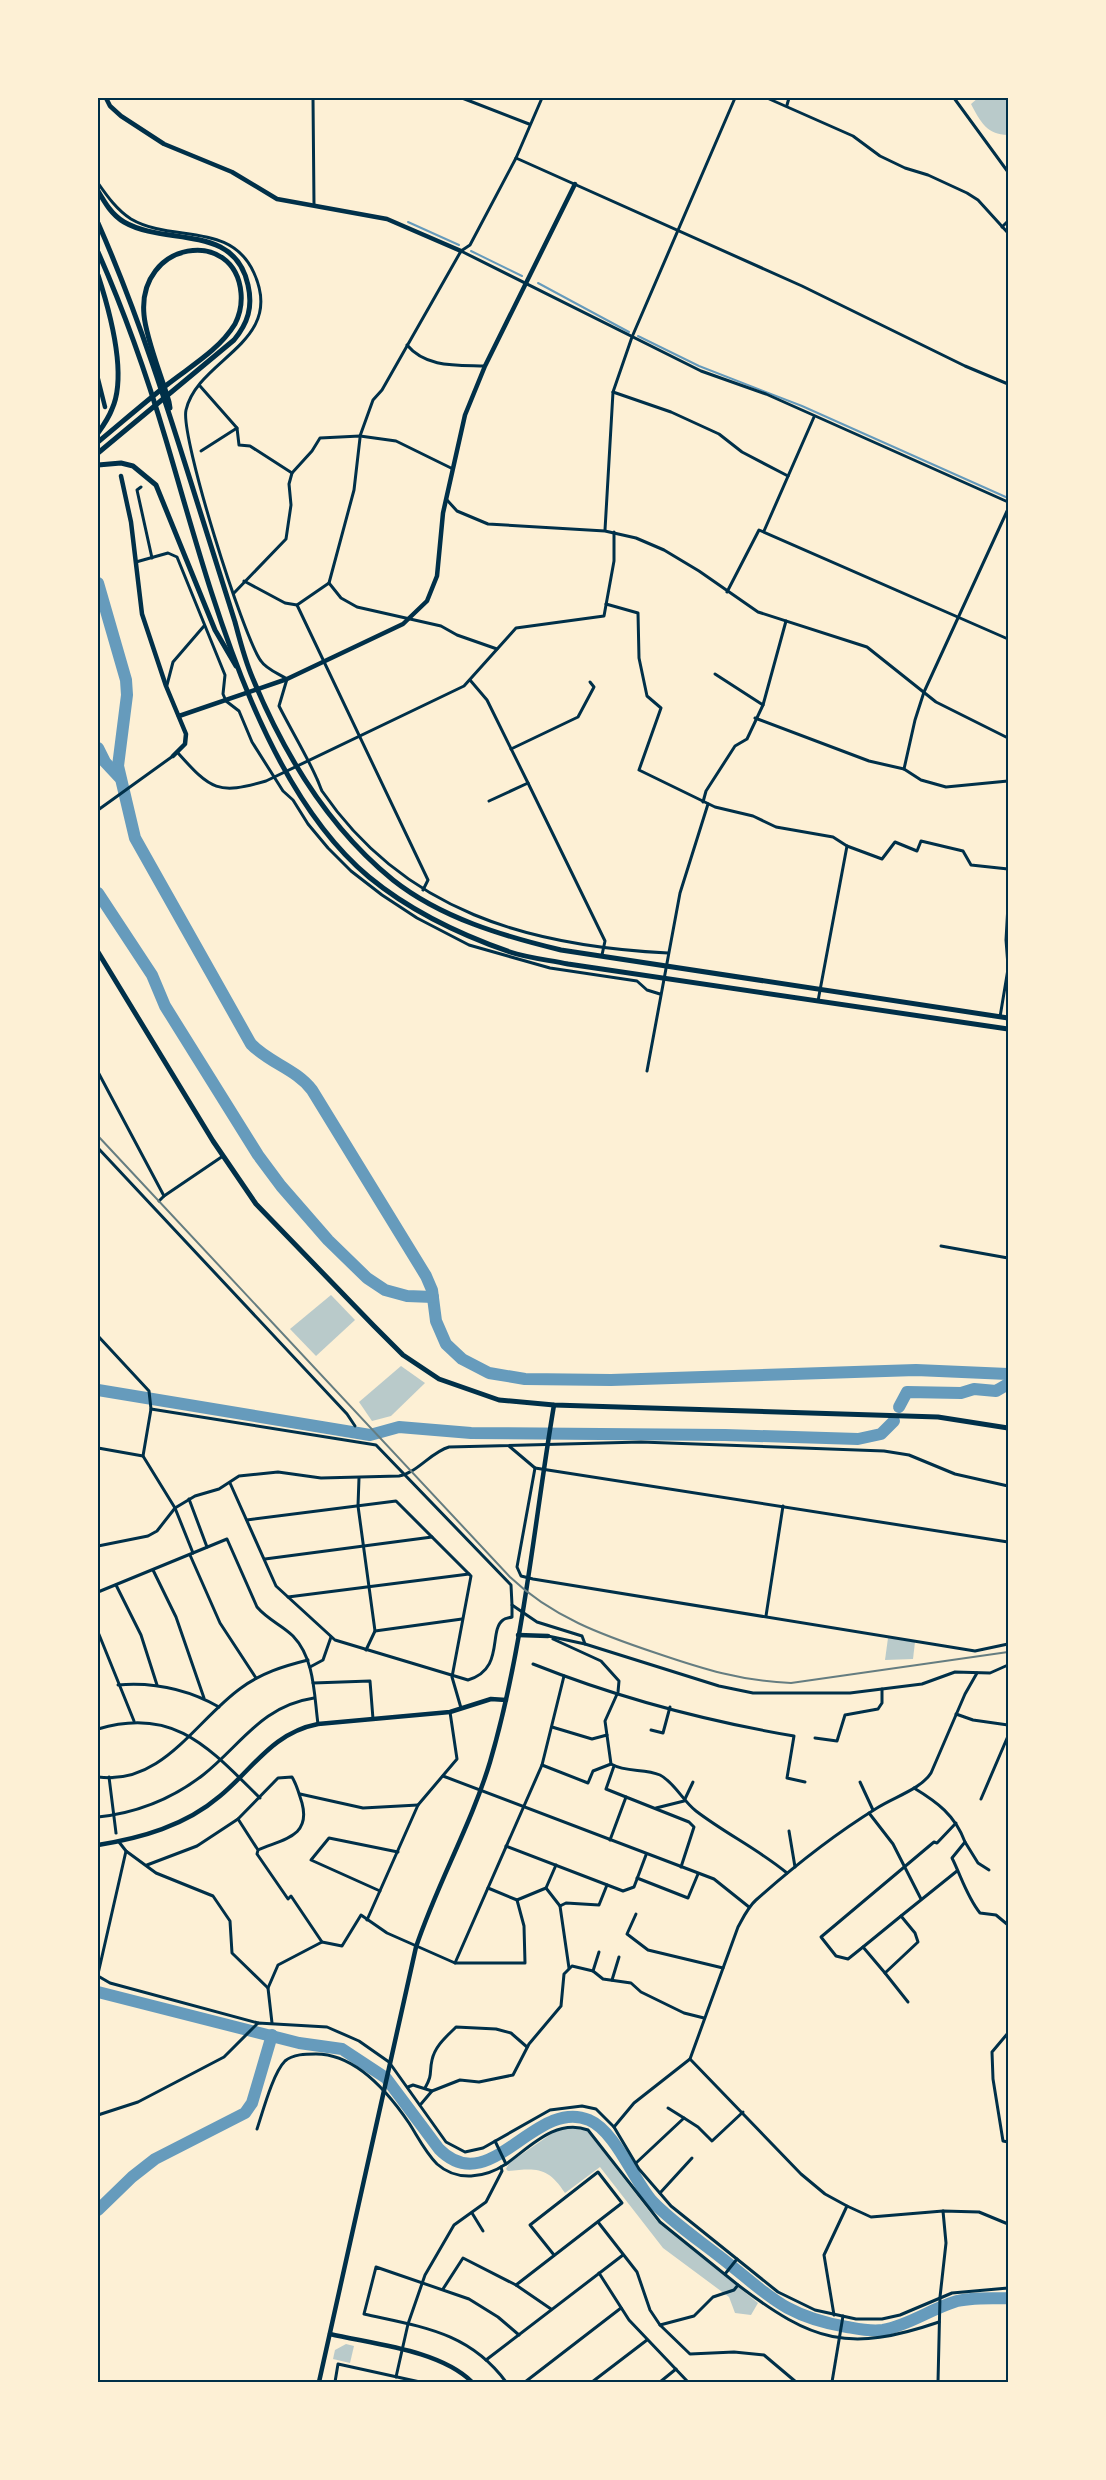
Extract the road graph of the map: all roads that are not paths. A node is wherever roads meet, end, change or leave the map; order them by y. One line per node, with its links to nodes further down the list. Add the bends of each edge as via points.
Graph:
1 (105, 98): 16 (street, via 121,116 164,144 232,172 277,199)
2 (313, 98): 16 (street)
3 (462, 98): 10 (street)
4 (542, 98): 10 (street)
5 (735, 98): 20 (street)
6 (767, 98): 9 (street)
7 (789, 98): 9 (street)
8 (954, 98): 12 (street)
9 (787, 105): 19 (street, via 854,136 880,156 967,193)
10 (529, 124): 11 (street)
11 (516, 158): 14 (street); 22 (street, via 470,245)
12 (1008, 172)
13 (98, 183): 31 (street, via 132,219 149,226 216,238 240,253 255,274 260,295 253,328 243,344)
14 (575, 184): 20 (street); 25 (street)
15 (98, 191): 41 (highway, via 112,213 139,229 215,243 234,257 246,277 251,305 242,331 234,340)
16 (314, 206): 22 (street, via 387,219)
17 (1008, 221): 19 (street)
18 (98, 223): 35 (highway, via 124,283)
19 (1002, 227): 21 (street)
20 (677, 230): 26 (street); 30 (street)
21 (1008, 233)
22 (461, 251): 25 (street); 27 (street)
23 (98, 252): 71 (highway, via 132,338 211,590)
24 (98, 275): 37 (highway, via 118,362 116,398)
25 (528, 283): 26 (street); 28 (street)
26 (632, 337): 32 (street); 34 (street, via 701,371 766,394)
27 (406, 345): 28 (street, via 435,363); 38 (street, via 373,400)
28 (485, 366): 43 (street, via 465,415)
29 (98, 380): 33 (street)
30 (1008, 384)
31 (200, 386): 36 (street); 58 (street, via 187,407 185,426 208,519)
32 (614, 392): 46 (street, via 719,434 742,452); 51 (street)
33 (105, 407)
34 (814, 417): 46 (street); 49 (street)
35 (170, 418): 39 (highway, via 169,402 144,315 144,293 157,267 171,255 192,251 216,255 229,262 240,284 240,313 234,325 209,354 169,383 143,405); 75 (highway)
36 (237, 428): 40 (street); 44 (street, via 239,445 250,446)
37 (98, 433)
38 (360, 437): 43 (street, via 396,441); 44 (street, via 320,438); 57 (street, via 354,490)
39 (98, 442)
40 (201, 451)
41 (98, 453)
42 (98, 465): 71 (highway, via 133,466 156,485 215,630)
43 (453, 469): 48 (street)
44 (292, 473): 56 (street, via 286,539)
45 (121, 476): 55 (street)
46 (788, 476): 52 (street)
47 (141, 487): 54 (street, via 137,490)
48 (446, 498): 51 (street, via 458,511 488,524); 62 (street, via 433,591)
49 (1008, 502)
50 (1008, 508): 63 (street)
51 (605, 531): 53 (street)
52 (764, 531): 59 (street, via 759,530); 63 (street)
53 (614, 532): 59 (street, via 664,550); 60 (street, via 614,561)
54 (152, 558): 55 (street); 65 (street, via 168,554 177,557)
55 (136, 562): 74 (street, via 142,614)
56 (244, 581): 58 (street); 61 (street, via 285,603)
57 (329, 584): 61 (street); 62 (street, via 357,608)
58 (234, 592): 70 (street, via 259,659)
59 (727, 592): 64 (street, via 758,612)
60 (606, 604): 67 (street, via 604,616 516,628); 94 (street, via 638,613 639,658 647,696 662,708 639,770)
61 (297, 605): 68 (street)
62 (412, 618): 67 (street); 68 (street)
63 (959, 618): 66 (street); 76 (street)
64 (786, 621): 76 (street, via 867,647); 79 (street)
65 (204, 626): 74 (street, via 173,662); 78 (street, via 225,675)
66 (1008, 639)
67 (497, 649): 72 (street)
68 (324, 661): 70 (street); 82 (street)
69 (715, 674): 79 (street)
70 (287, 679): 75 (street); 86 (street, via 279,706)
71 (244, 680): 77 (highway)
72 (471, 680): 82 (street); 84 (street, via 487,700)
73 (590, 682): 84 (street, via 594,687 578,717)
74 (166, 686): 80 (street)
75 (258, 690): 77 (street); 87 (highway)
76 (924, 692): 83 (street, via 936,702); 88 (street)
77 (249, 693): 78 (street); 89 (highway)
78 (226, 701): 80 (street); 90 (street, via 239,711)
79 (763, 705): 81 (street)
80 (179, 716): 85 (street, via 186,734 185,744)
81 (755, 718): 88 (street, via 869,761); 94 (street, via 747,739 735,746 706,790)
82 (361, 736): 86 (street); 99 (street, via 428,880)
83 (1008, 738)
84 (512, 749): 92 (street)
85 (176, 755): 90 (street, via 197,775 223,789 236,790); 96 (street)
86 (308, 763): 87 (street); 99 (street, via 321,789 360,839)
87 (298, 768): 89 (street); 104 (highway, via 347,836 417,896 511,938)
88 (904, 769): 91 (street, via 921,780 946,788)
89 (285, 772): 90 (street); 107 (highway, via 337,845 370,877 418,910 471,937 512,952)
90 (274, 778): 109 (street, via 308,824 351,871 417,918 469,945 508,958 637,981)
91 (1008, 781)
92 (528, 783): 93 (street); 101 (street, via 605,941)
93 (489, 801)
94 (703, 802): 95 (street)
95 (708, 804): 97 (street, via 753,816 776,827 833,837); 103 (street, via 682,882)
96 (98, 808)
97 (847, 846): 98 (street, via 882,859 895,842 917,851 921,841 963,852 971,865); 108 (street)
98 (1008, 869)
99 (423, 890): 101 (street, via 493,924 557,942)
100 (1008, 905): 106 (street)
101 (603, 949): 103 (street); 104 (street)
102 (98, 952): 117 (highway)
103 (668, 953): 105 (street)
104 (602, 957): 105 (highway)
105 (665, 967): 107 (street); 108 (highway)
106 (1008, 967): 111 (street)
107 (662, 978): 109 (street); 110 (highway)
108 (820, 990): 110 (street); 111 (highway)
109 (660, 994): 114 (street)
110 (818, 1001): 113 (highway)
111 (1000, 1017): 112 (highway)
112 (1008, 1018)
113 (1008, 1029)
114 (647, 1071)
115 (98, 1072): 118 (street)
116 (98, 1148): 125 (street)
117 (223, 1156): 118 (street); 123 (highway, via 256,1204 288,1240 403,1355 439,1379 469,1391 499,1400)
118 (164, 1196): 119 (street)
119 (159, 1201)
120 (941, 1246): 121 (street)
121 (1008, 1258)
122 (98, 1336): 124 (street, via 149,1390)
123 (554, 1405): 126 (highway, via 938,1417); 127 (street)
124 (150, 1409): 130 (street); 132 (street, via 376,1445)
125 (355, 1426)
126 (1008, 1428)
127 (548, 1444): 128 (street); 135 (street, via 641,1442 884,1451); 159 (street)
128 (509, 1446): 131 (street); 132 (street, via 449,1447)
129 (98, 1448): 130 (street)
130 (143, 1456): 139 (street)
131 (535, 1468): 138 (street); 155 (street, via 517,1567 521,1576)
132 (406, 1475): 133 (street); 154 (street, via 511,1586)
133 (359, 1478): 134 (street, via 278,1472 239,1476); 137 (street)
134 (230, 1483): 136 (street); 140 (street)
135 (1008, 1486)
136 (189, 1499): 139 (street); 145 (street)
137 (358, 1506): 140 (street); 141 (street, via 396,1501); 144 (street)
138 (783, 1506): 142 (street); 155 (street)
139 (175, 1508): 143 (street, via 157,1531 148,1536); 146 (street)
140 (247, 1520): 147 (street)
141 (433, 1537): 144 (street); 149 (street)
142 (1008, 1542)
143 (98, 1546)
144 (363, 1546): 147 (street); 151 (street)
145 (207, 1547): 146 (street); 165 (street, via 227,1539 257,1607 294,1637)
146 (192, 1554): 148 (street); 172 (street, via 220,1623)
147 (265, 1560): 153 (street, via 276,1586)
148 (153, 1570): 150 (street); 178 (street, via 176,1617)
149 (469, 1574): 151 (street); 156 (street)
150 (116, 1585): 152 (street); 175 (street, via 138,1629)
151 (369, 1587): 153 (street); 157 (street)
152 (98, 1592)
153 (288, 1597): 161 (street)
154 (512, 1605): 162 (street, via 537,1622 582,1636); 171 (street, via 512,1617 502,1620 494,1656 488,1664 474,1678)
155 (766, 1616): 163 (street, via 975,1651)
156 (463, 1619): 157 (street); 171 (street)
157 (375, 1631): 164 (street)
158 (98, 1632): 174 (street)
159 (518, 1635): 160 (street); 180 (street)
160 (548, 1636): 162 (street); 177 (street, via 601,1661 619,1681)
161 (331, 1637): 164 (street); 168 (street, via 323,1660)
162 (585, 1644): 176 (street, via 743,1691 815,1694)
163 (1008, 1644)
164 (366, 1650): 171 (street)
165 (308, 1660): 168 (street); 172 (street)
166 (533, 1664): 170 (street)
167 (1008, 1665): 169 (street, via 990,1673)
168 (310, 1666): 173 (street)
169 (977, 1673): 176 (street, via 955,1672 922,1684); 185 (street)
170 (564, 1676): 177 (street); 190 (street)
171 (452, 1677): 183 (street)
172 (256, 1678): 181 (street)
173 (313, 1683): 179 (street); 186 (street, via 370,1681)
174 (118, 1685): 175 (street); 187 (street)
175 (157, 1685): 178 (street)
176 (882, 1689): 196 (street, via 878,1709 845,1715 837,1741)
177 (618, 1692): 182 (street); 193 (street, via 606,1718)
178 (204, 1698): 181 (street)
179 (314, 1698): 188 (street); 197 (street, via 264,1718)
180 (506, 1700): 183 (street, via 491,1699); 208 (street)
181 (219, 1707): 194 (street)
182 (670, 1707): 192 (street, via 663,1733); 205 (street, via 794,1736 787,1778)
183 (461, 1710): 184 (street)
184 (450, 1712): 186 (street); 200 (street, via 457,1759)
185 (956, 1714): 189 (street); 207 (street, via 931,1773)
186 (373, 1719): 188 (street)
187 (134, 1721): 191 (street); 194 (street, via 165,1725)
188 (318, 1724): 203 (street, via 269,1746)
189 (1008, 1725)
190 (552, 1727): 193 (street, via 592,1739); 198 (street)
191 (98, 1729)
192 (651, 1730)
193 (607, 1735): 199 (street)
194 (191, 1736): 197 (street); 202 (street, via 148,1767)
195 (1008, 1736): 212 (street)
196 (814, 1738)
197 (220, 1758): 203 (street); 219 (street, via 179,1791 145,1807)
198 (542, 1765): 199 (street, via 588,1783 592,1771); 215 (street)
199 (613, 1765): 210 (street, via 606,1789); 213 (street, via 660,1775)
200 (442, 1776): 208 (street); 214 (street)
201 (98, 1777): 202 (street)
202 (108, 1778): 219 (street)
203 (239, 1778): 211 (street); 226 (street, via 192,1815 161,1830)
204 (693, 1782): 213 (street)
205 (805, 1782)
206 (860, 1782): 217 (street)
207 (913, 1787): 217 (street); 222 (street, via 946,1809)
208 (481, 1790): 215 (street); 257 (street, via 432,1899)
209 (300, 1794): 211 (street, via 292,1777 285,1776); 214 (street, via 363,1808); 230 (street, via 305,1814 302,1827 296,1834)
210 (626, 1797): 216 (street); 225 (street)
211 (260, 1798): 221 (street)
212 (981, 1799)
213 (684, 1801): 216 (street); 242 (street, via 725,1832 762,1852)
214 (418, 1804): 232 (street)
215 (524, 1807): 225 (street); 229 (street)
216 (655, 1808): 237 (street, via 694,1827)
217 (873, 1810): 218 (street)
218 (869, 1813): 236 (street); 238 (street, via 893,1844)
219 (114, 1815): 220 (street); 224 (street)
220 (98, 1817)
221 (238, 1819): 230 (street); 234 (street, via 197,1846)
222 (956, 1823): 227 (street); 238 (street)
223 (789, 1831): 236 (street)
224 (117, 1833)
225 (610, 1840): 233 (street)
226 (118, 1842): 228 (street); 231 (street)
227 (965, 1842): 239 (street, via 978,1863); 240 (street, via 952,1858)
228 (98, 1845)
229 (507, 1846): 235 (street); 245 (street)
230 (258, 1850): 256 (street, via 256,1854 281,1890 288,1899 291,1896)
231 (126, 1851): 234 (street); 266 (street)
232 (398, 1852): 247 (street); 247 (street, via 329,1838 311,1860)
233 (646, 1855): 237 (street); 243 (street)
234 (147, 1865): 268 (street, via 213,1896 230,1921 232,1953)
235 (556, 1865): 244 (street); 246 (street)
236 (795, 1867): 242 (street)
237 (681, 1868): 241 (street)
238 (904, 1868): 248 (street); 258 (street, via 821,1937 836,1956 848,1959)
239 (989, 1870)
240 (957, 1871): 248 (street); 255 (street, via 980,1913 996,1915)
241 (698, 1874): 243 (street, via 688,1898); 251 (street, via 714,1880)
242 (787, 1874): 251 (street)
243 (637, 1878): 244 (street, via 634,1887 624,1891)
244 (607, 1885): 250 (street, via 598,1905)
245 (488, 1888): 249 (street); 261 (street)
246 (546, 1888): 249 (street); 250 (street)
247 (380, 1891): 254 (street)
248 (921, 1899): 253 (street)
249 (517, 1900): 261 (street, via 524,1926 526,1965)
250 (560, 1906): 262 (street)
251 (749, 1907): 263 (street)
252 (636, 1914): 263 (street, via 627,1934 648,1950)
253 (901, 1916): 258 (street); 265 (street, via 918,1942)
254 (367, 1920): 256 (street, via 360,1915 342,1946); 257 (street)
255 (1008, 1925)
256 (322, 1942): 268 (street, via 278,1965)
257 (416, 1947): 261 (street); 276 (street)
258 (863, 1947): 265 (street)
259 (598, 1952): 264 (street)
260 (619, 1957): 267 (street)
261 (455, 1963)
262 (569, 1968): 264 (street); 274 (street, via 563,1976 561,2006)
263 (723, 1968): 270 (street)
264 (593, 1971): 267 (street)
265 (885, 1973): 269 (street)
266 (98, 1975): 272 (street, via 110,1983)
267 (612, 1980): 270 (street, via 631,1983 684,2013)
268 (268, 1988): 271 (street)
269 (908, 2002)
270 (704, 2018): 275 (street)
271 (273, 2023): 272 (street); 276 (street, via 342,2031)
272 (258, 2024): 284 (street, via 224,2057 138,2102)
273 (1008, 2033): 288 (street, via 992,2052 999,2124 1003,2141)
274 (528, 2047): 278 (street, via 496,2029 456,2028 437,2046 432,2075); 280 (street, via 513,2075 479,2082 460,2080)
275 (690, 2060): 283 (street); 286 (street, via 634,2103)
276 (389, 2062): 277 (street); 279 (street)
277 (408, 2087): 278 (street); 281 (street)
278 (424, 2088): 280 (street)
279 (383, 2090): 287 (street, via 361,2070 334,2056 300,2054 286,2059 280,2068); 293 (street, via 427,2152 444,2169 475,2176); 319 (street)
280 (432, 2091): 281 (street)
281 (421, 2104): 289 (street, via 454,2148 474,2151)
282 (668, 2108): 285 (street)
283 (743, 2112): 285 (street, via 712,2141); 295 (street, via 801,2174)
284 (98, 2115)
285 (684, 2118): 292 (street)
286 (614, 2127): 289 (street, via 596,2109 564,2107 550,2110); 292 (street)
287 (257, 2128)
288 (1008, 2142)
289 (496, 2144): 291 (street)
290 (692, 2158): 294 (street)
291 (505, 2163): 293 (street); 305 (street, via 558,2129 572,2126 588,2130 660,2222)
292 (636, 2163): 294 (street)
293 (501, 2167): 297 (street, via 486,2202)
294 (660, 2193): 303 (street)
295 (846, 2206): 296 (street, via 871,2217); 314 (street, via 824,2255)
296 (943, 2211): 299 (street, via 979,2212); 311 (street, via 946,2243)
297 (472, 2213): 300 (street); 306 (street, via 454,2225)
298 (598, 2222): 301 (street); 302 (street); 302 (street, via 622,2203 598,2172 530,2225)
299 (1008, 2224)
300 (483, 2232)
301 (623, 2254): 304 (street); 318 (street, via 637,2272)
302 (554, 2255): 308 (street)
303 (736, 2259): 305 (street); 314 (street, via 796,2302)
304 (598, 2273): 312 (street); 313 (street)
305 (725, 2274): 307 (street)
306 (422, 2284): 310 (street); 317 (street); 317 (street, via 376,2267 364,2314)
307 (738, 2284): 318 (street, via 735,2290 713,2297 694,2316); 321 (street, via 789,2320)
308 (516, 2285): 310 (street, via 463,2258); 313 (street)
309 (1008, 2288): 311 (street, via 952,2293)
310 (443, 2289): 320 (street, via 483,2307)
311 (940, 2299): 315 (street, via 882,2319); 316 (street)
312 (621, 2308): 322 (street); 332 (street)
313 (552, 2309): 320 (street)
314 (834, 2314): 315 (street)
315 (842, 2317): 321 (street)
316 (939, 2320): 321 (street, via 900,2336 873,2340); 338 (street)
317 (408, 2324): 323 (street); 324 (street, via 449,2336)
318 (660, 2325): 336 (street, via 690,2354 764,2355)
319 (330, 2334): 323 (street); 327 (street)
320 (519, 2335): 324 (street)
321 (838, 2337): 337 (street)
322 (647, 2340): 325 (street); 333 (street)
323 (402, 2351): 326 (street); 330 (street, via 441,2361)
324 (486, 2360): 331 (street)
325 (676, 2369): 334 (street); 335 (street)
326 (396, 2377): 328 (street, via 339,2364); 329 (street)
327 (318, 2382)
328 (334, 2382)
329 (420, 2382)
330 (472, 2382)
331 (506, 2382)
332 (525, 2382)
333 (592, 2382)
334 (660, 2382)
335 (688, 2382)
336 (796, 2382)
337 (832, 2382)
338 (938, 2382)

